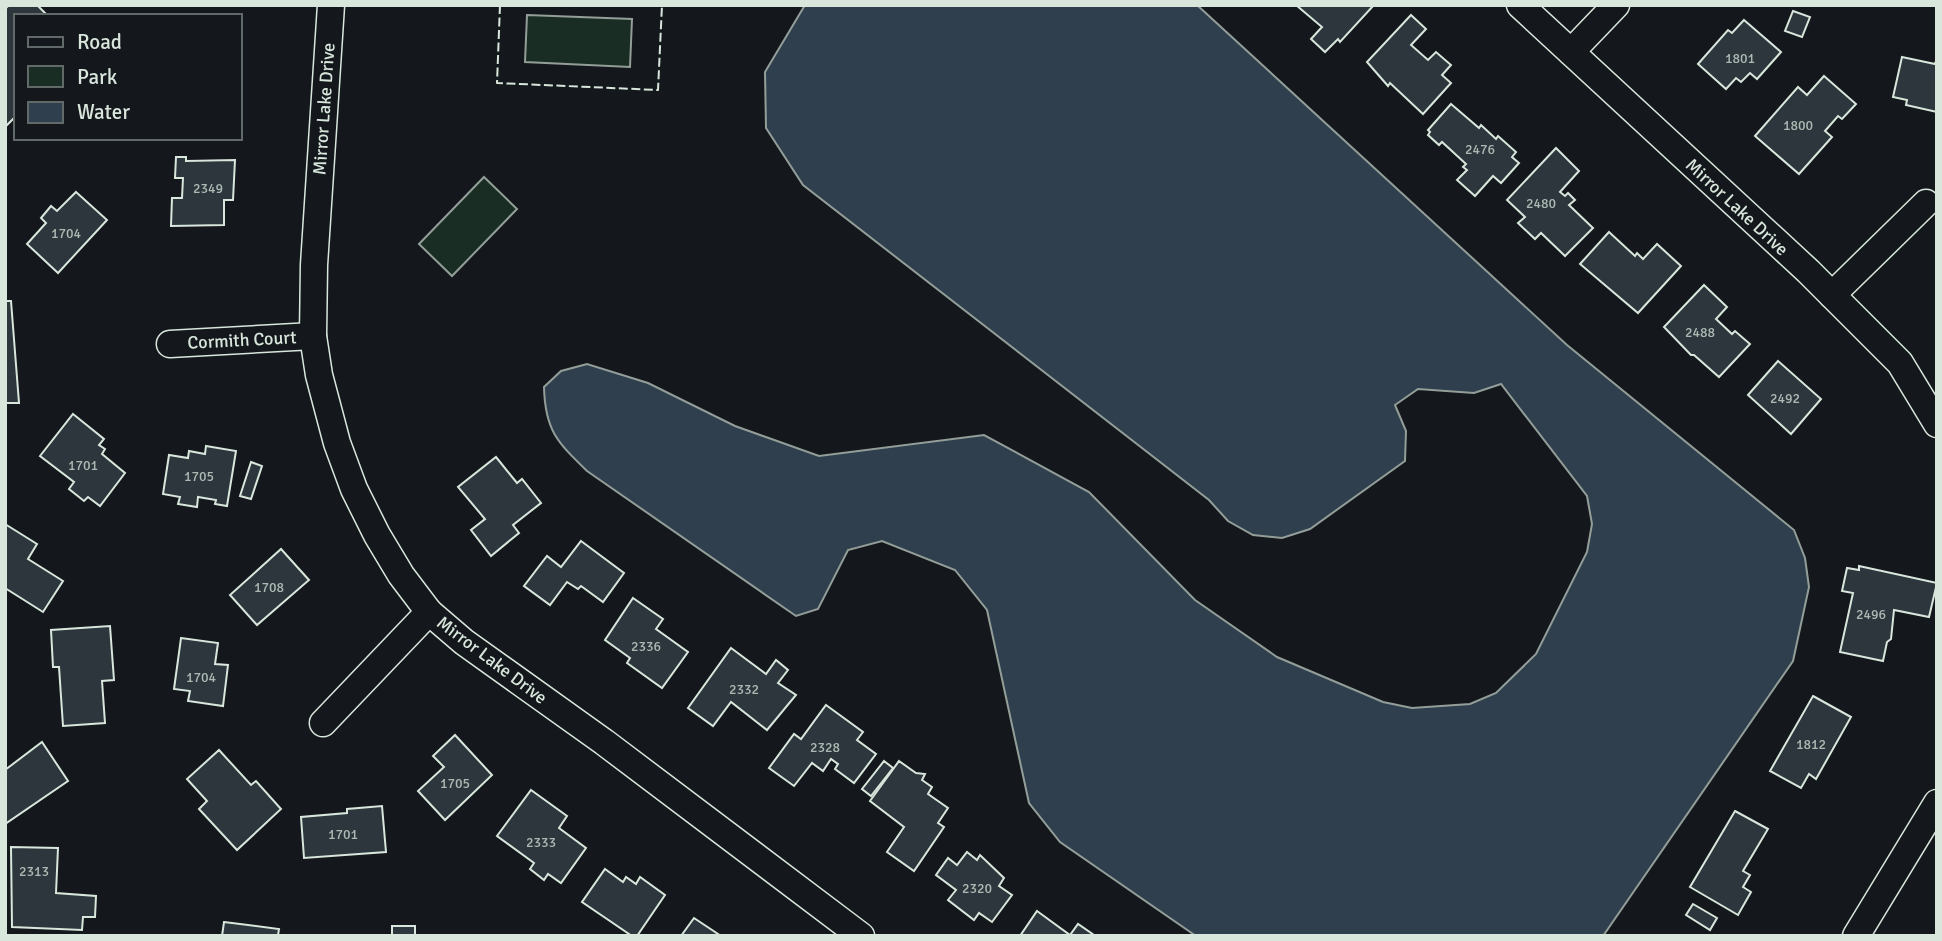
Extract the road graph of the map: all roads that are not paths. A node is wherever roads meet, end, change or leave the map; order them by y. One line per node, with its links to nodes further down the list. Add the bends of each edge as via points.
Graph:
1 (331, 5): 7 (street, Mirror Lake Drive)
2 (1520, 5): 4 (street, Mirror Lake Drive)
3 (1616, 5): 4 (street)
4 (1571, 52): 6 (street, Mirror Lake Drive)
5 (1926, 203): 6 (street)
6 (1832, 295): 9 (street, Mirror Lake Drive, via 1900,363)
7 (313, 336): 8 (street, Cormith Court); 10 (street, Mirror Lake Drive, via 331,420 354,489 401,575)
8 (170, 344)
9 (1937, 424)
10 (429, 612): 11 (street); 13 (street, Mirror Lake Drive)
11 (323, 723)
12 (1937, 803): 14 (street)
13 (853, 933)
14 (1856, 936)

